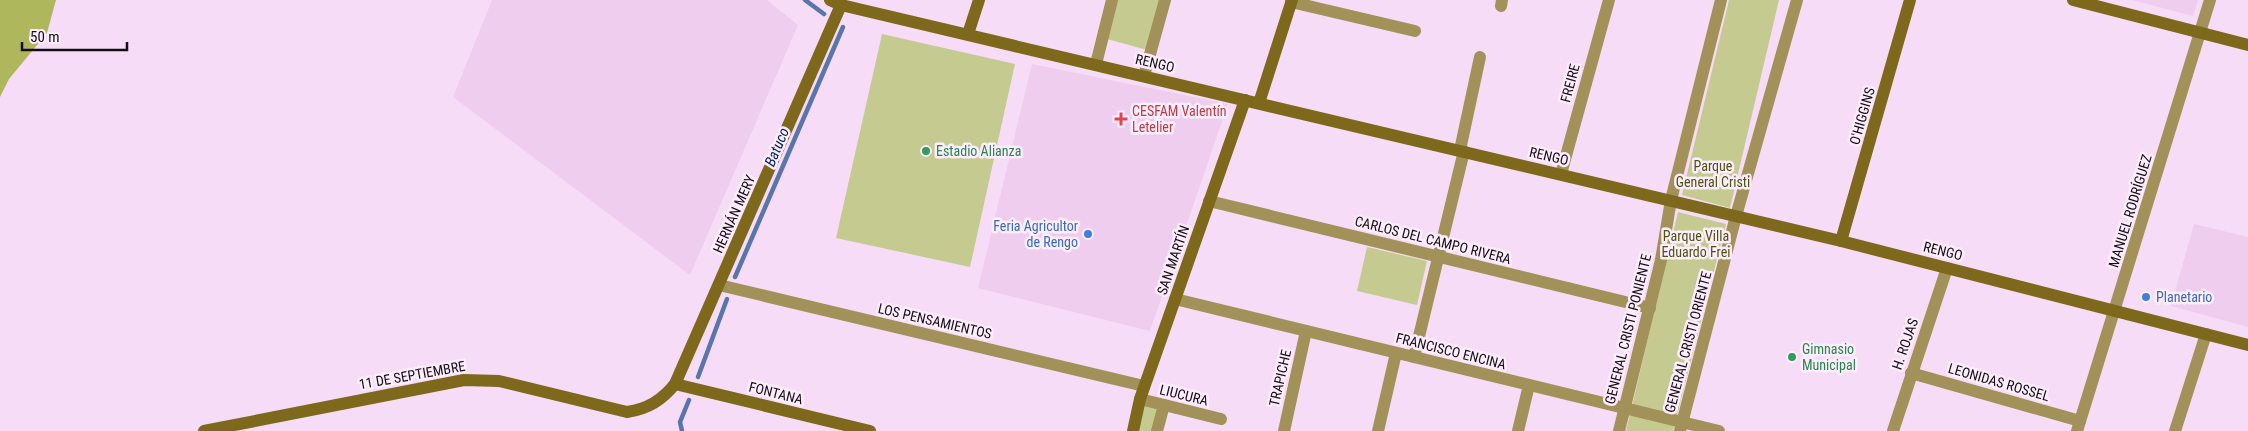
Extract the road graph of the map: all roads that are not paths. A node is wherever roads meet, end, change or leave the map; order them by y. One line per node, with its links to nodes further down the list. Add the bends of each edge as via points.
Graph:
1 (979, 0): 14 (main road)
2 (1112, 0): 17 (street)
3 (1164, 0): 18 (street)
4 (1609, 0): 22 (street, FREIRE)
5 (1721, 0): 23 (street, GENERAL CRISTI PONIENTE)
6 (1797, 0): 25 (street, GENERAL CRISTI ORIENTE)
7 (1910, 0): 26 (main road, O'HIGGINS)
8 (2073, 0): 13 (main road)
9 (2210, 0): 13 (street, MANUEL RODRÍGUEZ)
10 (1292, 1): 12 (street); 20 (main road)
11 (838, 2): 14 (main road, RENGO); 29 (main road, HERNÁN MERY)
12 (1415, 31)
13 (2200, 33): 15 (main road); 32 (street, MANUEL RODRÍGUEZ)
14 (968, 34): 17 (main road, RENGO)
15 (2248, 45)
16 (1480, 57): 21 (street)
17 (1096, 64): 18 (main road, RENGO)
18 (1144, 76): 19 (main road, RENGO)
19 (1245, 100): 20 (main road, RENGO); 24 (main road, SAN MARTÍN)
20 (1259, 103): 21 (main road, RENGO)
21 (1462, 151): 22 (main road, RENGO); 27 (street)
22 (1561, 174): 23 (main road, RENGO)
23 (1671, 200): 25 (main road, RENGO); 31 (street, GENERAL CRISTI PONIENTE, via 1662,260)
24 (1209, 201): 27 (street, CARLOS DEL CAMPO RIVERA); 30 (main road, SAN MARTÍN)
25 (1736, 216): 26 (main road, RENGO); 46 (street, GENERAL CRISTI ORIENTE)
26 (1841, 240): 28 (main road, RENGO)
27 (1438, 257): 31 (street, CARLOS DEL CAMPO RIVERA); 37 (street)
28 (1947, 268): 32 (main road, RENGO); 38 (street, H. ROJAS)
29 (719, 286): 39 (main road, HERNÁN MERY); 41 (street, LOS PENSAMIENTOS)
30 (1175, 299): 33 (street, FRANCISCO ENCINA); 41 (main road, SAN MARTÍN)
31 (1650, 308): 44 (street, GENERAL CRISTI PONIENTE)
32 (2115, 311): 34 (main road, RENGO); 47 (street, MANUEL RODRÍGUEZ)
33 (1306, 331): 36 (street, FRANCISCO ENCINA); 52 (street, TRAPICHE)
34 (2206, 334): 35 (main road, RENGO); 58 (street)
35 (2248, 345)
36 (1396, 353): 37 (street, FRANCISCO ENCINA); 53 (street)
37 (1414, 357): 40 (street, FRANCISCO ENCINA)
38 (1911, 373): 47 (street, LEONIDAS ROSSEL); 57 (street, H. ROJAS)
39 (675, 384): 48 (main road, 11 DE SEPTIEMBRE, via 652,405 627,412 500,381 464,380); 49 (main road, FONTANA)
40 (1529, 385): 44 (street, FRANCISCO ENCINA); 54 (street)
41 (1144, 386): 42 (main road, SAN MARTÍN)
42 (1140, 399): 43 (street, LIUCURA); 50 (main road, SAN MARTÍN)
43 (1164, 405): 45 (street, LIUCURA); 51 (street)
44 (1624, 408): 46 (street, FRANCISCO ENCINA); 55 (street, GENERAL CRISTI PONIENTE)
45 (1222, 420)
46 (1681, 426): 56 (street, FRANCISCO ENCINA)
47 (2078, 426)
48 (204, 431)
49 (870, 431)
50 (1133, 431)
51 (1157, 431)
52 (1284, 431)
53 (1378, 431)
54 (1518, 431)
55 (1619, 431)
56 (1719, 431)
57 (1893, 431)
58 (2175, 431)

